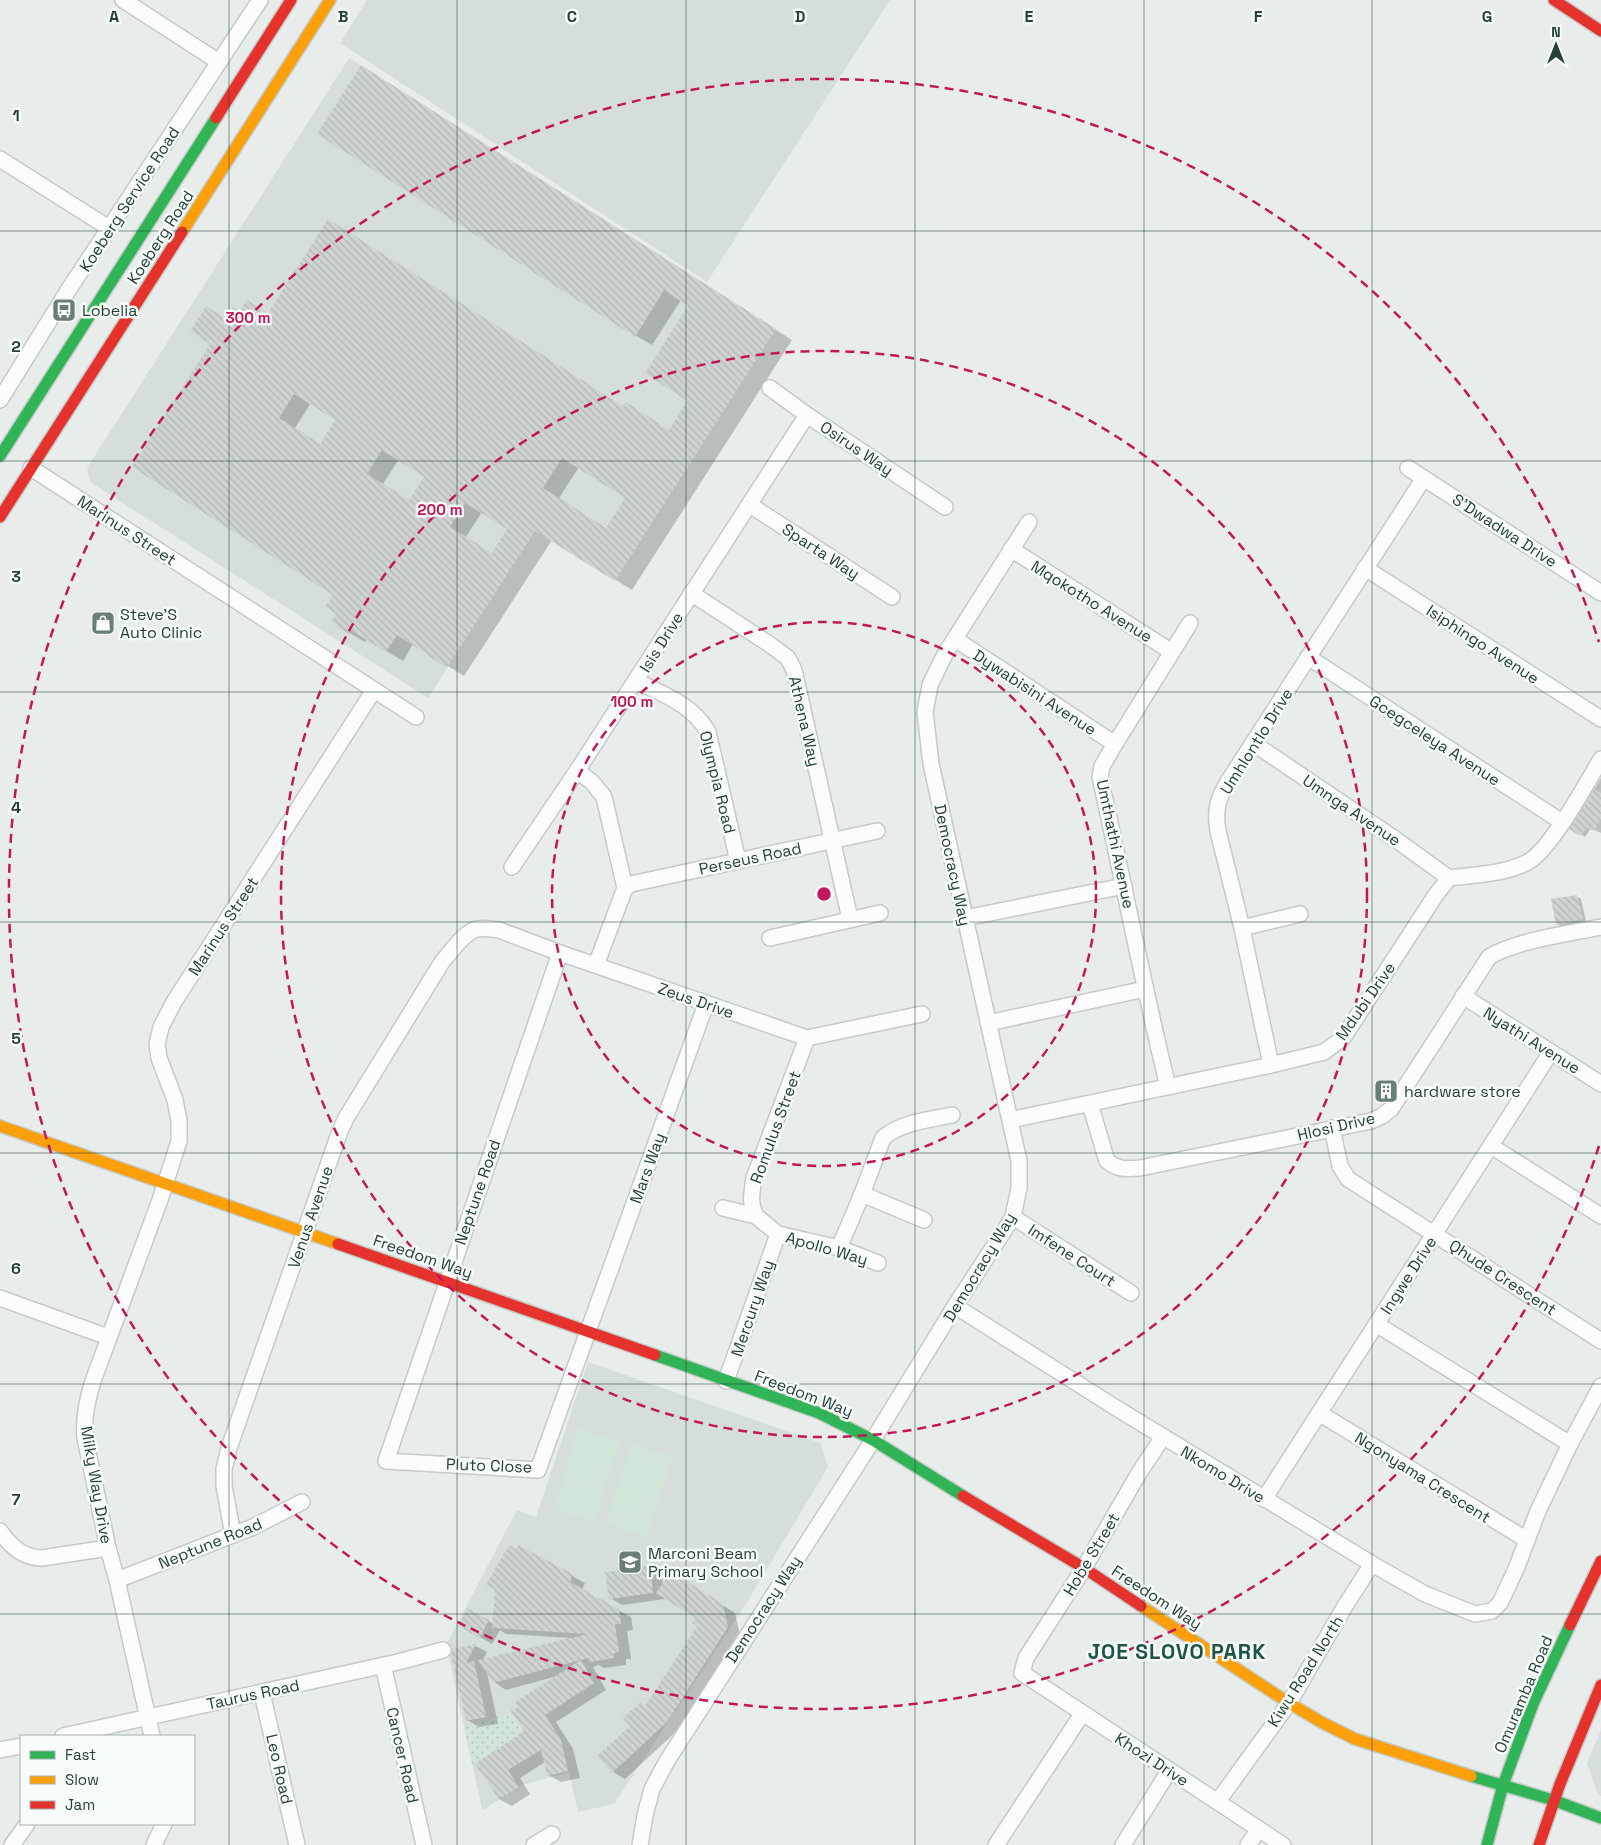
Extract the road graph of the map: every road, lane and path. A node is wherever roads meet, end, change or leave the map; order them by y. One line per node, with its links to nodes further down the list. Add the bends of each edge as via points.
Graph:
1 (123, 0): 7 (street)
2 (260, 0): 7 (street, Koeberg Service Road)
3 (291, 0): 13 (street, Koeberg Road)
4 (330, 0): 14 (street, Koeberg Road)
5 (1554, 0): 6 (street)
6 (1601, 31)
7 (220, 62): 9 (street, Koeberg Service Road)
8 (0, 159): 9 (street)
9 (109, 228): 11 (street, Koeberg Service Road)
10 (770, 388): 12 (street, Osirus Way)
11 (2, 394)
12 (807, 415): 17 (street, Isis Drive); 18 (street, Osirus Way)
13 (0, 456)
14 (31, 468): 19 (street, Koeberg Road); 31 (street, Marinus Street)
15 (1408, 468): 16 (street, S'Dwadwa Drive)
16 (1424, 478): 22 (street, Umhlontlo Drive); 24 (street, S'Dwadwa Drive)
17 (750, 505): 23 (street, Isis Drive); 25 (street, Sparta Way)
18 (944, 507)
19 (0, 517)
20 (1029, 522): 21 (street, Democracy Way)
21 (1011, 549): 27 (street, Democracy Way); 28 (street, Mqokotho Avenue)
22 (1365, 568): 29 (street, Umhlontlo Drive); 33 (street, Isiphingo Avenue)
23 (691, 593): 30 (street, Isis Drive); 40 (street, Athena Way, via 788,658 794,670)
24 (1601, 593)
25 (892, 597)
26 (1190, 623): 28 (street, Umthathi Avenue)
27 (955, 639): 35 (street, Dywabisini Avenue); 48 (street, Democracy Way, via 930,685 925,712 931,764)
28 (1172, 652): 35 (street, Umthathi Avenue)
29 (1308, 657): 34 (street, Umhlontlo Drive); 38 (street, Gcegceleya Avenue)
30 (636, 680): 37 (street, Isis Drive); 41 (street, Olympia Road, via 688,708 701,719 708,732)
31 (374, 690): 32 (street, Marinus Street); 72 (street, Marinus Street, via 178,995 161,1027 157,1044 159,1058 175,1100 179,1121 178,1141)
32 (416, 717)
33 (1601, 719)
34 (1253, 743): 43 (street, Umnga Avenue); 51 (street, Umhlontlo Drive, via 1222,792 1215,816)
35 (1115, 744): 44 (street, Umthathi Avenue, via 1102,766 1100,777)
36 (1601, 759): 38 (street)
37 (578, 771): 42 (street, Isis Drive); 45 (street, via 604,797)
38 (1562, 822): 43 (street, via 1543,850 1529,862 1489,873)
39 (878, 831): 40 (street, Perseus Road)
40 (831, 840): 41 (street, Perseus Road); 49 (street, Athena Way)
41 (738, 861): 45 (street, Perseus Road)
42 (512, 867)
43 (1449, 878): 63 (street, Mdubi Drive, via 1343,1038 1324,1052)
44 (1124, 886): 48 (street); 56 (street, Umthathi Avenue)
45 (625, 888): 55 (street)
46 (880, 913): 49 (street)
47 (1300, 914): 51 (street)
48 (965, 918): 60 (street, Democracy Way)
49 (850, 919): 53 (street)
50 (1601, 926): 57 (street, Hlosi Drive, via 1498,952 1489,957)
51 (1242, 928): 63 (street, Umhlontlo Drive)
52 (474, 930): 54 (street, Zeus Drive, via 499,930); 79 (street, Venus Avenue, via 442,962 346,1118)
53 (770, 938)
54 (560, 953): 55 (street, Zeus Drive); 84 (street, Neptune Road)
55 (596, 966): 58 (street, Zeus Drive)
56 (1144, 989): 60 (street); 65 (street, Umthathi Avenue)
57 (1463, 996): 62 (street, Nyathi Avenue); 70 (street, Hlosi Drive, via 1390,1109 1371,1121)
58 (706, 1004): 61 (street, Zeus Drive); 89 (street, Mars Way)
59 (922, 1014): 61 (street)
60 (988, 1023): 68 (street, Democracy Way)
61 (807, 1038): 75 (street, Romulus Street, via 754,1178 750,1199)
62 (1551, 1052): 64 (street, Nyathi Avenue); 71 (street, Ingwe Drive)
63 (1271, 1065): 65 (street, Mdubi Drive)
64 (1601, 1084)
65 (1168, 1087): 66 (street, Mdubi Drive)
66 (1090, 1104): 68 (street, Mdubi Drive); 70 (street, Hlosi Drive, via 1107,1161 1123,1170)
67 (952, 1114): 73 (street, via 891,1131 884,1138)
68 (1010, 1120): 77 (street, Democracy Way, via 1020,1173)
69 (0, 1126): 72 (street, Freedom Way)
70 (1332, 1128): 81 (street, Qhude Crescent, via 1340,1166 1348,1179)
71 (1491, 1146): 76 (street); 81 (street, Ingwe Drive)
72 (166, 1183): 79 (street, Freedom Way); 90 (street, Milky Way Drive)
73 (862, 1194): 78 (street); 82 (street)
74 (724, 1208): 75 (street, Apollo Way)
75 (756, 1216): 80 (street, Apollo Way)
76 (1601, 1216)
77 (1013, 1217): 85 (street, Imfene Court); 87 (street, Democracy Way)
78 (924, 1220)
79 (304, 1233): 84 (street, Freedom Way); 102 (street, Venus Avenue, via 229,1448 224,1486)
80 (778, 1234): 82 (street, Apollo Way); 92 (street, Mercury Way)
81 (1435, 1234): 88 (street, Ingwe Drive); 91 (street, Qhude Crescent)
82 (839, 1248): 83 (street, Apollo Way)
83 (878, 1263)
84 (447, 1281): 89 (street, Freedom Way); 98 (street, Neptune Road)
85 (1131, 1293)
86 (0, 1298): 90 (street)
87 (955, 1306): 95 (street, Nkomo Drive); 96 (street, Democracy Way)
88 (1376, 1324): 94 (street, Ingwe Drive); 97 (street)
89 (588, 1332): 92 (street, Freedom Way); 98 (street, Pluto Close, via 538,1470)
90 (108, 1336): 104 (street, Milky Way Drive, via 86,1403 84,1424)
91 (1601, 1340)
92 (726, 1381): 96 (street, Freedom Way, via 819,1413)
93 (1601, 1386): 97 (street)
94 (1319, 1413): 99 (street, Ingwe Drive); 103 (street, Ngonyama Crescent)
95 (1163, 1436): 99 (street, Nkomo Drive); 107 (street, Hobe Street)
96 (874, 1440): 107 (street, Freedom Way); 135 (street, Democracy Way, via 667,1761 652,1789)
97 (1570, 1444): 103 (street)
98 (386, 1461)
99 (1264, 1499): 106 (street, Nkomo Drive)
100 (302, 1502): 102 (street, Neptune Road)
101 (0, 1532): 104 (street, via 21,1553 32,1558)
102 (232, 1535): 108 (street, Neptune Road)
103 (1527, 1540): 106 (street, Nkomo Drive, via 1500,1603 1492,1611 1475,1614 1425,1594)
104 (108, 1548): 108 (street, Milky Way Drive)
105 (1601, 1561): 122 (street, Omuramba Road, via 1533,1704)
106 (1372, 1564): 114 (street, Kiwu Road North)
107 (1084, 1568): 111 (street, Hobe Street, via 1026,1658); 114 (street, Freedom Way)
108 (117, 1580): 116 (street, Milky Way Drive)
109 (443, 1650): 110 (street, Taurus Road)
110 (382, 1665): 113 (street, Taurus Road); 133 (street, Cancer Road)
111 (1021, 1672): 115 (street, Khozi Drive)
112 (1601, 1685): 123 (street)
113 (262, 1692): 116 (street, Taurus Road); 132 (street, Leo Road)
114 (1289, 1703): 122 (street, Freedom Way, via 1355,1739); 124 (street, Kiwu Road North)
115 (1082, 1714): 121 (street, Khozi Drive); 136 (street)
116 (147, 1717): 117 (street, Taurus Road); 118 (street, Milky Way Drive)
117 (67, 1735)
118 (152, 1735)
119 (20, 1746): 120 (street)
120 (0, 1750)
121 (1169, 1771): 124 (street, Khozi Drive); 137 (street)
122 (1502, 1785): 123 (street, Freedom Way); 140 (street, Omuramba Road)
123 (1553, 1800): 125 (street, Freedom Way); 141 (street)
124 (1218, 1801): 128 (street, Khozi Drive)
125 (1601, 1818)
126 (26, 1825): 130 (street)
127 (164, 1825): 131 (street)
128 (1259, 1829): 138 (street); 139 (street, Khozi Drive)
129 (552, 1834): 134 (street)
130 (12, 1845)
131 (154, 1845)
132 (297, 1845)
133 (424, 1845)
134 (534, 1845)
135 (640, 1845)
136 (996, 1845)
137 (1123, 1845)
138 (1248, 1845)
139 (1283, 1845)
140 (1487, 1845)
141 (1539, 1845)

